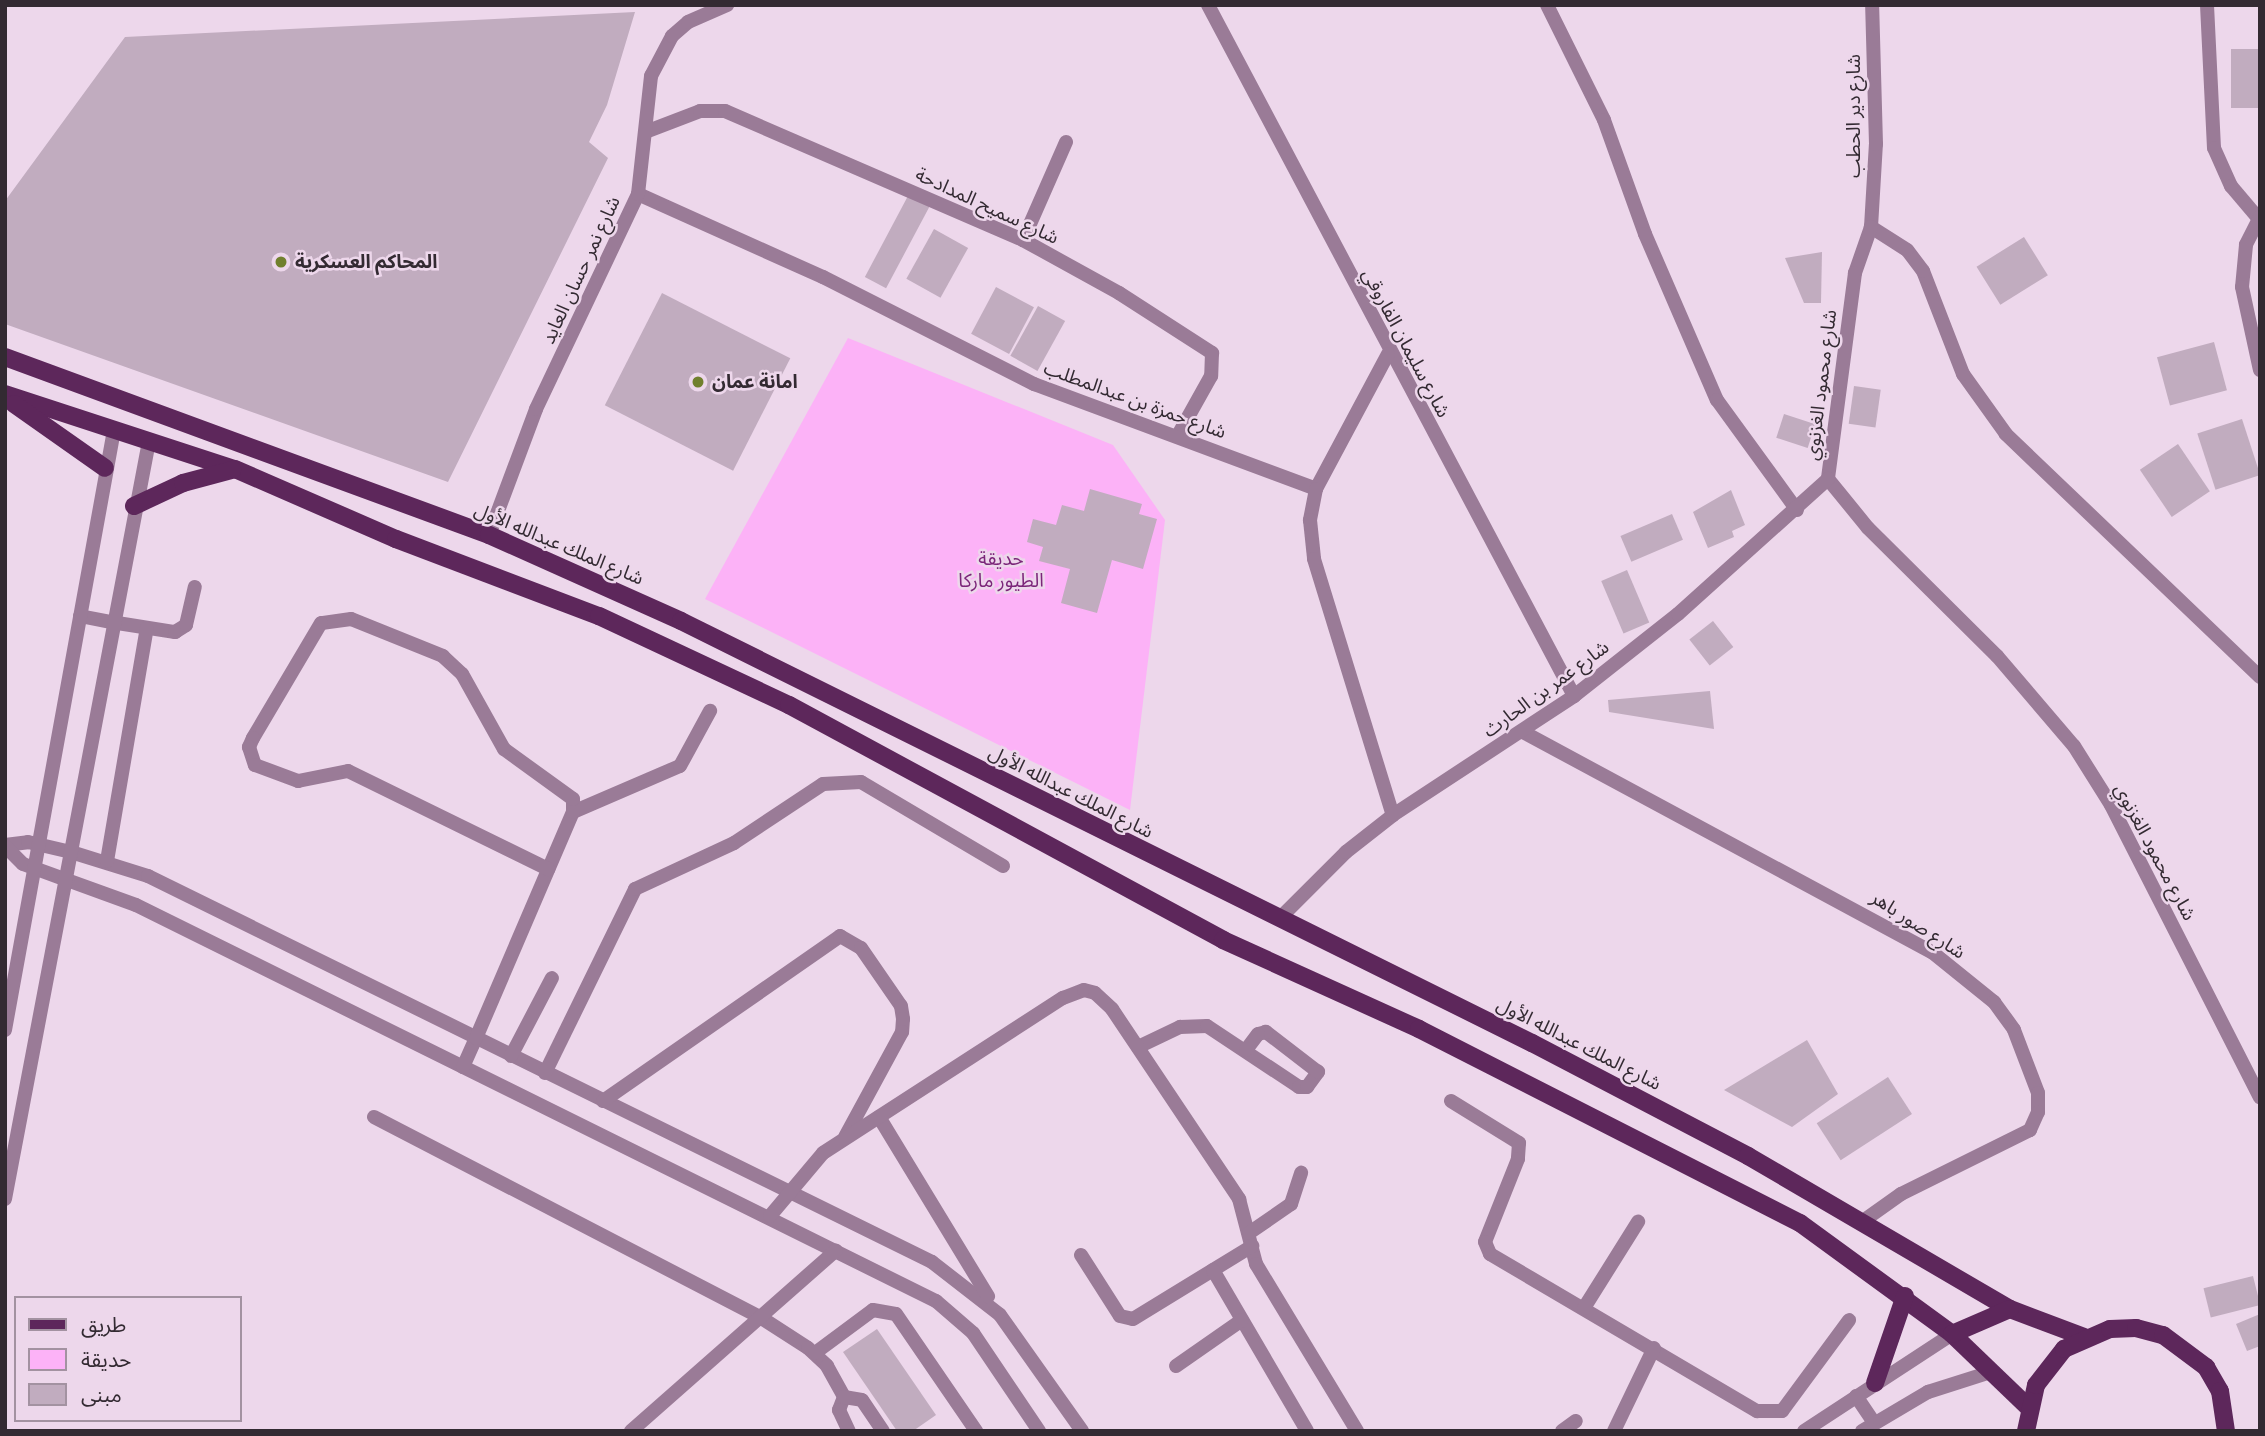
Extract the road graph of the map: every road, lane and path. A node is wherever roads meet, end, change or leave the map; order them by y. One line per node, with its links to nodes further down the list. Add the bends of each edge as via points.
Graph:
1 (727, 5): 6 (street, شارع نمر حسان العايد, via 688,22 672,36 651,76 645,101)
2 (1208, 5): 12 (street, شارع سليمان الفاروقي)
3 (1547, 5): 26 (street, via 1604,120 1645,234 1717,400)
4 (1872, 5): 10 (street, شارع دير الحطب, via 1876,144)
5 (2207, 5): 9 (street, via 2214,148 2231,186)
6 (648, 131): 8 (street, شارع نمر حسان العايد); 11 (street, شارع سميح المدادحة, via 701,111 725,111)
7 (1066, 142): 11 (street)
8 (638, 194): 19 (street, شارع حمزة بن عبدالمطلب, via 823,277 1034,384); 27 (street, شارع نمر حسان العايد, via 536,409)
9 (2259, 217): 14 (street, via 2246,245 2242,287)
10 (1871, 227): 23 (street, شارع محمود الغزنوي, via 1855,273); 32 (street, via 1907,250 1923,271 1963,374 2006,434)
11 (1023, 240): 19 (street, شارع سميح المدادحة, via 1207,345 1213,358 1211,376)
12 (1388, 354): 24 (street); 33 (street, شارع سليمان الفاروقي)
13 (5, 357): 16 (main road, شارع الملك عبدالله الأول)
14 (2260, 370)
15 (5, 396): 18 (main road); 21 (main road)
16 (119, 400): 17 (main road, شارع الملك عبدالله الأول); 18 (main road)
17 (156, 414): 20 (main road); 27 (main road, شارع الملك عبدالله الأول)
18 (114, 430): 20 (main road); 21 (street)
19 (1178, 435): 24 (street, شارع حمزة بن عبدالمطلب)
20 (149, 441): 22 (main road); 25 (street)
21 (105, 468): 29 (street)
22 (234, 469): 25 (main road, via 183,483); 71 (main road, via 396,539 599,616 789,705 1223,940 1419,1029 1759,1200)
23 (1828, 479): 26 (street, شارع عمر بن الحارث); 55 (street, شارع محمود الغزنوي, via 1868,528 2016,677 2074,746 2111,805)
24 (1316, 489): 37 (street, via 1310,520 1314,559)
25 (134, 506): 30 (street)
26 (1797, 510): 33 (street, شارع عمر بن الحارث)
27 (488, 535): 46 (main road, شارع الملك عبدالله الأول, via 742,650)
28 (195, 587): 31 (street, via 181,629)
29 (80, 616): 30 (street); 38 (street)
30 (111, 622): 31 (street); 40 (street)
31 (147, 628): 41 (street)
32 (2260, 677)
33 (1574, 696): 35 (street, شارع عمر بن الحارث)
34 (710, 711): 36 (street, via 680,766)
35 (1523, 732): 37 (street, شارع عمر بن الحارث); 65 (street, شارع صور باهر, via 1879,920 1932,952 1994,1002 2038,1093 2030,1130 1901,1194)
36 (573, 812): 43 (street); 43 (street, via 570,793 495,740 453,664 341,616 321,623 249,747 255,765 264,769 298,781 348,772)
37 (1393, 815): 46 (street, شارع عمر بن الحارث, via 1346,852)
38 (39, 844): 39 (street); 40 (street); 44 (street)
39 (5, 845): 44 (street)
40 (71, 852): 41 (street); 45 (street)
41 (107, 860): 49 (street)
42 (1003, 866): 54 (street, via 861,782 823,784 734,843 635,889)
43 (548, 869): 49 (street)
44 (35, 870): 45 (street); 48 (street)
45 (67, 880): 53 (street, via 136,905); 63 (street)
46 (1279, 919): 65 (main road, شارع الملك عبدالله الأول, via 1532,1043)
47 (552, 978): 52 (street)
48 (5, 1030)
49 (476, 1038): 52 (street); 53 (street)
50 (1138, 1047): 51 (street, via 1193,1025 1217,1031); 59 (street, via 1105,999 1084,990 1074,992); 67 (street, via 1239,1199)
51 (1246, 1050): 51 (street, via 1302,1088 1318,1072 1266,1032 1258,1034)
52 (511, 1056): 54 (street)
53 (463, 1067): 64 (street)
54 (545, 1073): 56 (street)
55 (2260, 1097)
56 (603, 1101): 60 (street, via 824,942 848,937 894,996 903,1019 902,1032); 62 (street)
57 (1451, 1101): 72 (street, via 1519,1143 1486,1248)
58 (374, 1116): 75 (street)
59 (878, 1117): 60 (street); 74 (street)
60 (844, 1139): 62 (street)
61 (1301, 1173): 67 (street, via 1291,1204)
62 (788, 1189): 64 (street); 74 (street, via 957,1276)
63 (5, 1199)
64 (770, 1216): 68 (street)
65 (1863, 1221): 73 (main road, شارع الملك عبدالله الأول)
66 (1638, 1222): 72 (street)
67 (1250, 1239): 70 (street); 97 (street, via 1261,1273)
68 (836, 1250): 75 (street); 94 (street, via 956,1316)
69 (1081, 1255): 70 (street, via 1127,1320)
70 (1213, 1270): 76 (street)
71 (1905, 1296): 78 (main road); 84 (main road)
72 (1584, 1308): 80 (street)
73 (2010, 1309): 78 (main road); 79 (main road, شارع الملك عبدالله الأول)
74 (1000, 1315): 95 (street)
75 (760, 1317): 81 (street); 90 (street)
76 (1242, 1320): 82 (street); 96 (street)
77 (1849, 1321): 80 (street, via 1774,1415 1757,1411)
78 (1952, 1334): 83 (main road); 84 (street)
79 (2084, 1337): 87 (main road, via 2048,1366); 102 (main road, via 2136,1328 2187,1348 2220,1391)
80 (1654, 1348): 99 (street)
81 (815, 1353): 86 (street); 93 (street, via 873,1310 896,1314)
82 (1176, 1366)
83 (1988, 1373): 87 (main road); 89 (street, via 1928,1392)
84 (1875, 1383): 85 (street)
85 (1856, 1396): 89 (street); 100 (street)
86 (844, 1397): 91 (street, via 841,1417); 92 (street, via 862,1401)
87 (2028, 1407): 101 (main road)
88 (1576, 1421): 98 (street)
89 (1868, 1427)
90 (631, 1431)
91 (849, 1431)
92 (883, 1431)
93 (976, 1431)
94 (1039, 1431)
95 (1082, 1431)
96 (1307, 1431)
97 (1357, 1431)
98 (1562, 1431)
99 (1614, 1431)
100 (1804, 1431)
101 (2026, 1431)
102 (2226, 1431)

